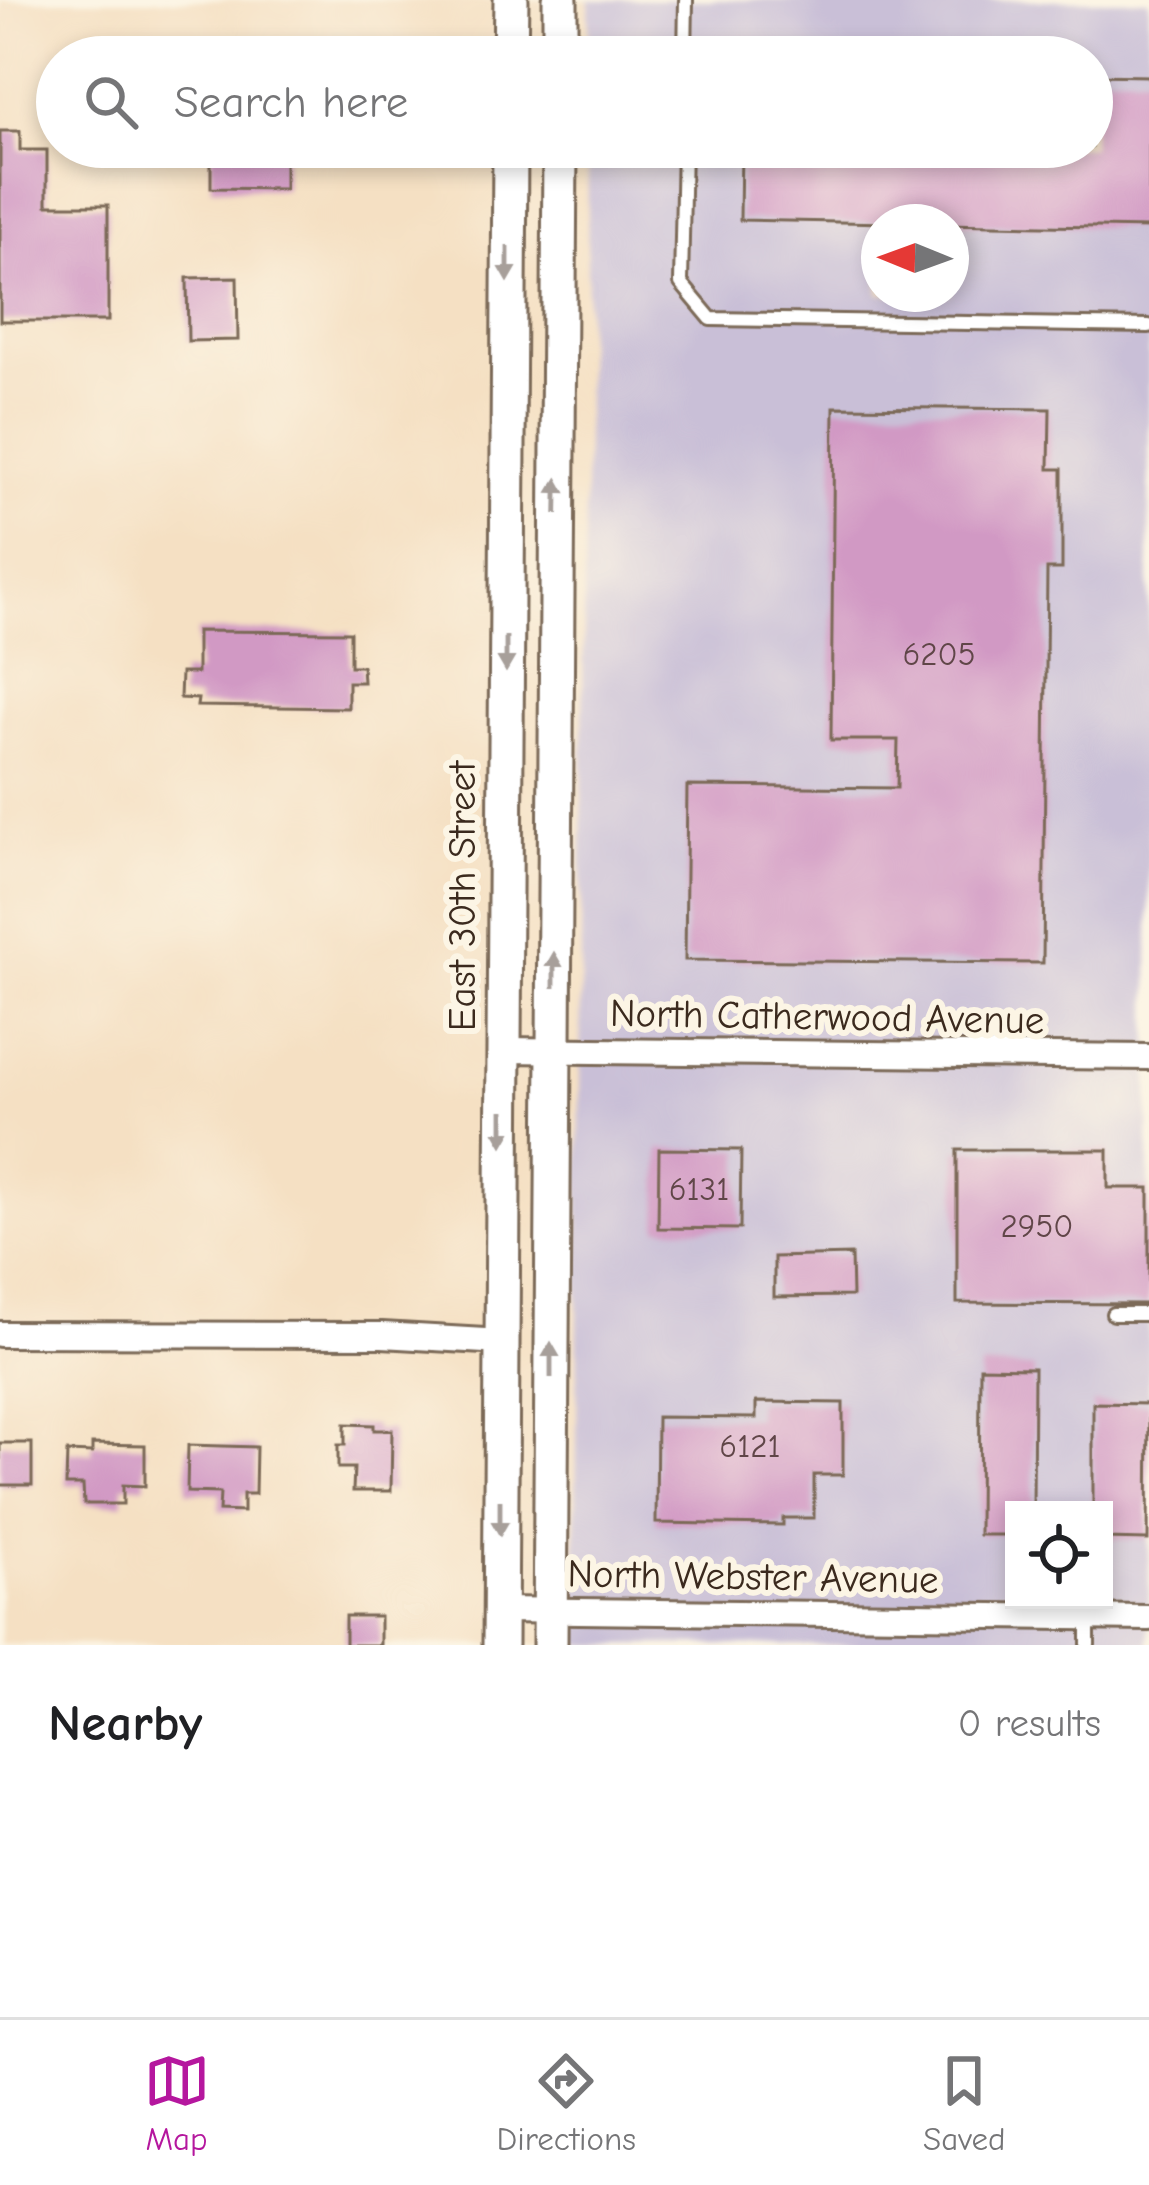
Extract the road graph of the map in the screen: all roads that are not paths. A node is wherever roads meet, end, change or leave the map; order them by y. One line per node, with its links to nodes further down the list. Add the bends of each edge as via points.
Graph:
1 (511, 0): 4 (main road)
2 (560, 0): 5 (main road)
3 (686, 0): 6 (lane)
4 (511, 36)
5 (560, 36)
6 (685, 36)
7 (509, 168): 12 (main road, East 30th Street, one-way to 12)
8 (560, 168): 11 (main road, one-way to 8)
9 (684, 168): 10 (lane, via 682,283 711,319)
10 (1149, 326)
11 (553, 1049): 12 (street, North Catherwood Avenue); 13 (street, North Catherwood Avenue); 19 (main road, one-way to 11)
12 (503, 1050): 17 (main road, East 30th Street, one-way to 17)
13 (1149, 1057)
14 (1113, 1314): 15 (lane)
15 (1149, 1315)
16 (0, 1334): 17 (street)
17 (502, 1342): 18 (main road, East 30th Street, one-way to 18)
18 (500, 1610): 19 (street, North Webster Avenue); 22 (main road, East 30th Street)
19 (550, 1610): 20 (street, North Webster Avenue); 23 (main road)
20 (1088, 1618): 21 (street, North Webster Avenue); 24 (lane)
21 (1149, 1618)
22 (500, 1645)
23 (550, 1645)
24 (1088, 1645)

